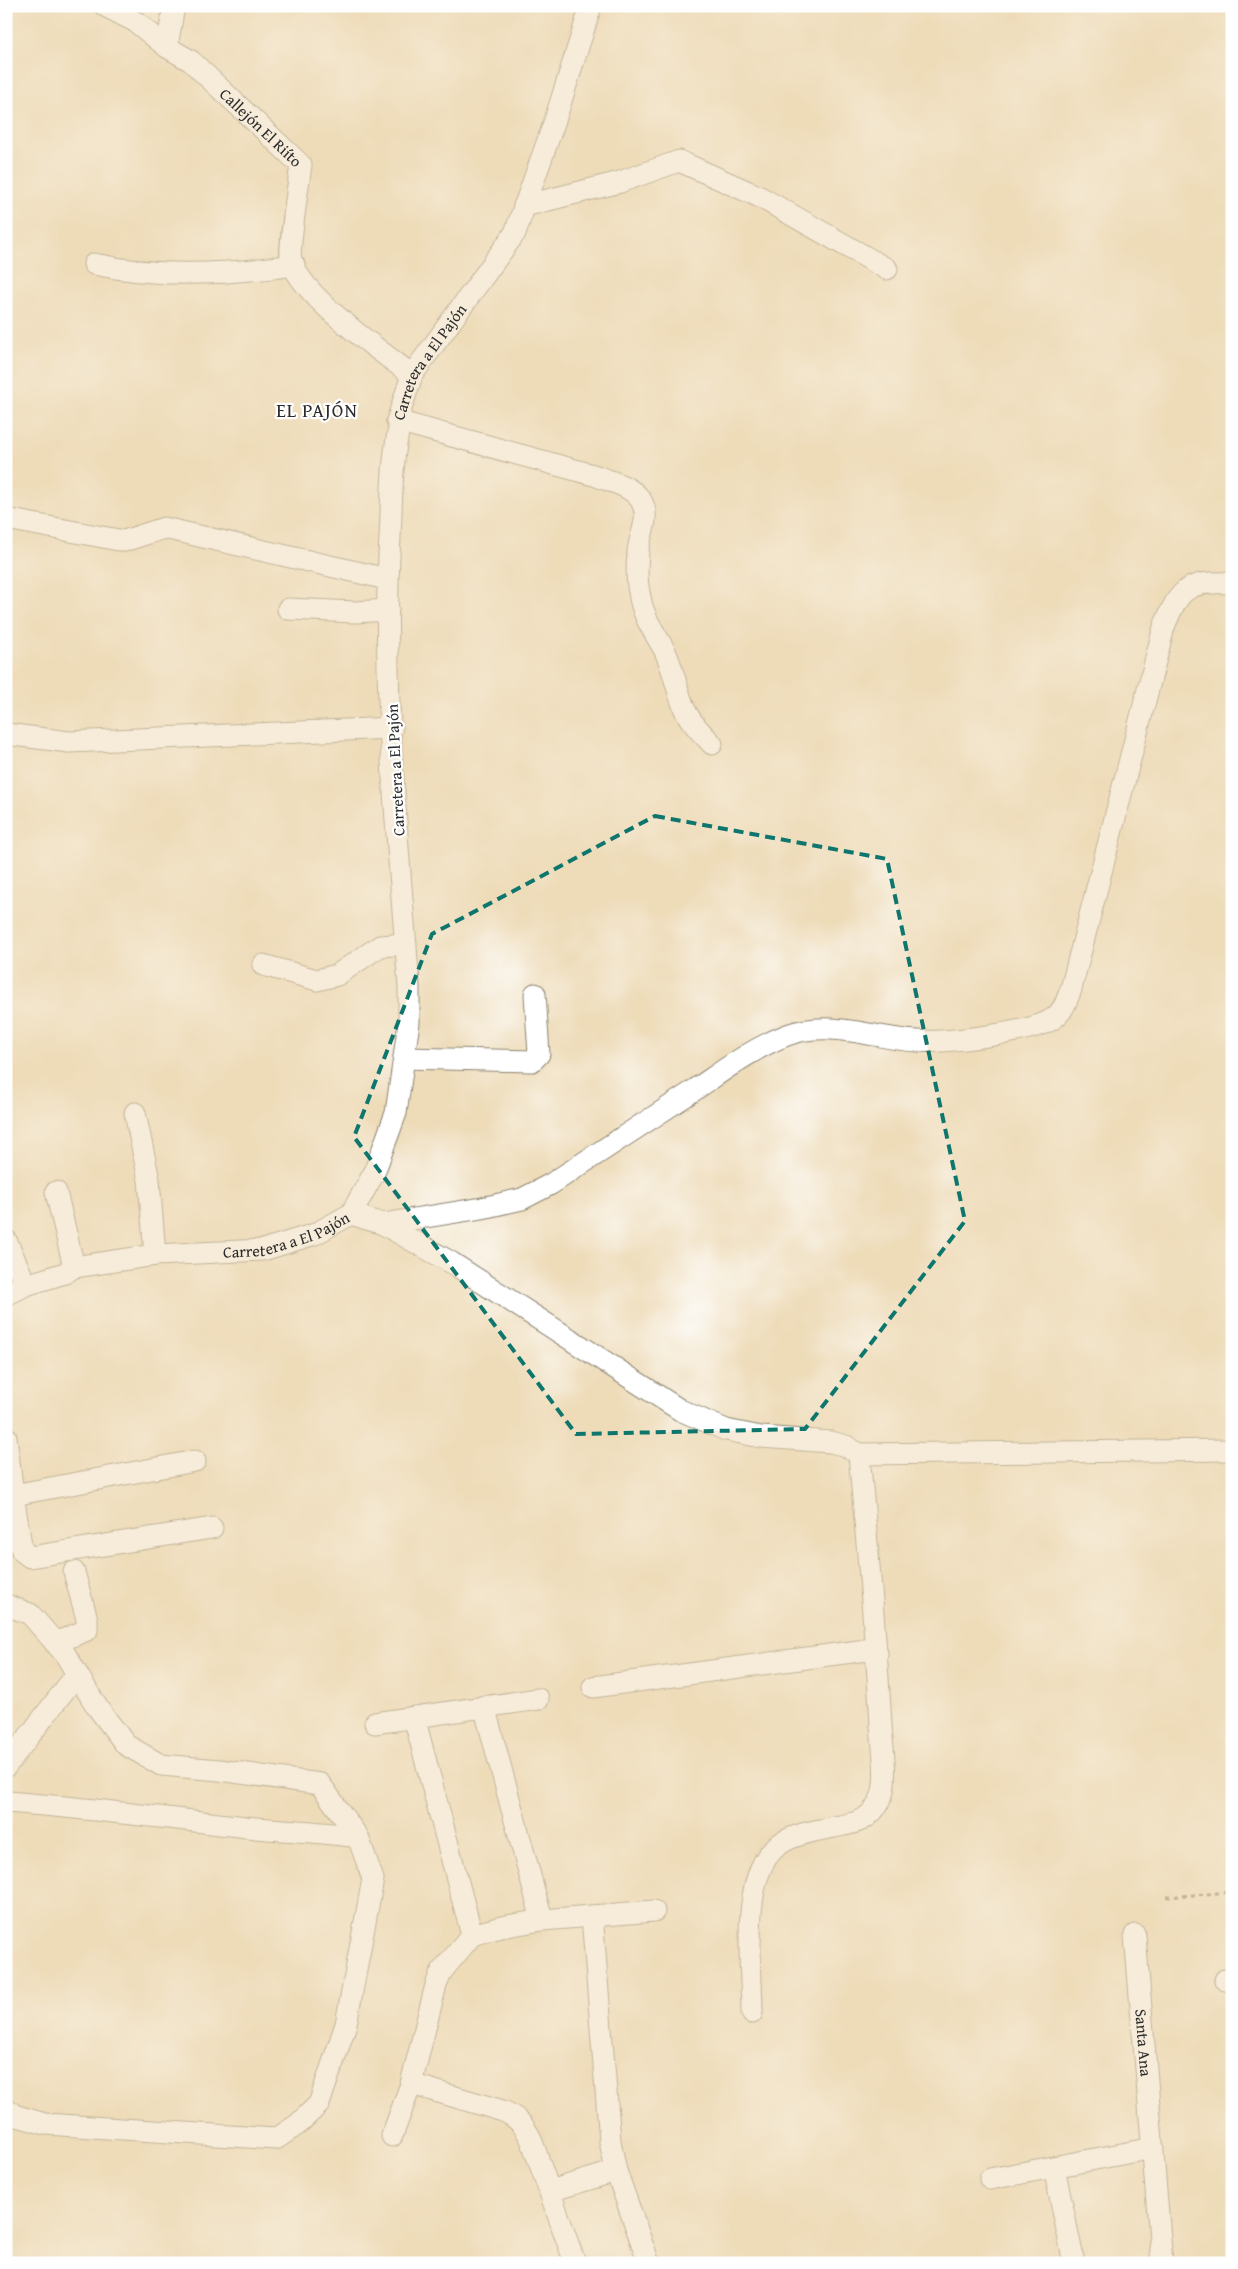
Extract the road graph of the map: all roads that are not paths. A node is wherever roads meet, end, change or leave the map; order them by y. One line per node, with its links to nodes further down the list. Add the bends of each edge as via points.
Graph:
1 (105, 6): 4 (street, Callejón El Riíto, via 136,22)
2 (174, 6): 4 (street)
3 (591, 6): 5 (street, Carretera a El Pajón)
4 (167, 47): 7 (street, Callejón El Riíto, via 191,60 301,165 290,259)
5 (524, 206): 8 (street, via 620,182 679,161 760,197); 9 (street, Carretera a El Pajón, via 514,233)
6 (94, 264): 7 (street, via 156,271 217,272)
7 (294, 266): 9 (street, Callejón El Riíto, via 305,284 347,326)
8 (887, 269)
9 (412, 375): 10 (street, Carretera a El Pajón)
10 (397, 421): 12 (street, Carretera a El Pajón, via 400,424 395,448); 18 (street, via 597,476 627,488 640,499 646,512 637,571 647,622 664,650 683,706)
11 (6, 519): 12 (street, via 124,541 164,528)
12 (387, 579): 15 (street, Carretera a El Pajón)
13 (1232, 583): 26 (street, via 1215,582 1189,587 1174,602 1164,627 1071,989 1066,1005 1055,1017 1042,1025 956,1041 917,1041 857,1030 822,1029 788,1035 749,1054 551,1184 522,1199)
14 (288, 609): 15 (street)
15 (388, 610): 16 (street, Carretera a El Pajón)
16 (392, 728): 17 (street, via 69,742); 19 (street, Carretera a El Pajón)
17 (6, 734)
18 (712, 744)
19 (406, 944): 20 (street, via 380,946 337,975 317,980); 22 (street, Carretera a El Pajón, via 409,988)
20 (263, 965)
21 (535, 994): 22 (street, via 539,1054 532,1061)
22 (404, 1058): 25 (street, Carretera a El Pajón, via 396,1113 386,1144 374,1173)
23 (135, 1113): 28 (street, via 149,1180)
24 (56, 1192): 29 (street)
25 (350, 1214): 26 (street); 28 (street, Carretera a El Pajón, via 315,1234 263,1250)
26 (383, 1224): 34 (street, via 460,1268 680,1410 726,1430 761,1438 831,1442)
27 (6, 1240): 30 (street)
28 (155, 1255): 29 (street, Carretera a El Pajón)
29 (74, 1267): 30 (street, Carretera a El Pajón)
30 (26, 1285): 31 (street, Carretera a El Pajón)
31 (6, 1295)
32 (6, 1437): 36 (street)
33 (1232, 1450): 34 (street)
34 (859, 1454): 41 (street)
35 (195, 1460): 36 (street)
36 (13, 1495): 37 (street, via 22,1551 30,1557)
37 (212, 1528)
38 (74, 1572): 40 (street, via 87,1630)
39 (6, 1605): 40 (street, via 30,1614)
40 (56, 1643): 42 (street)
41 (877, 1653): 43 (street, via 866,1650); 56 (street, via 884,1776 881,1798 870,1816 798,1836 777,1846 761,1864 753,1890)
42 (77, 1674): 48 (street); 50 (street, via 126,1745 161,1765 320,1784)
43 (593, 1687)
44 (538, 1698): 45 (street)
45 (484, 1706): 46 (street); 53 (street)
46 (414, 1717): 47 (street); 54 (street)
47 (375, 1723)
48 (6, 1766)
49 (6, 1802): 50 (street)
50 (358, 1837): 58 (street, via 373,1879 346,2024 320,2104 297,2125 276,2139 45,2124 14,2115)
51 (654, 1911): 52 (street)
52 (592, 1916): 53 (street); 62 (street, via 606,2105)
53 (542, 1920): 54 (street)
54 (472, 1935): 57 (street, via 442,1971 436,1985)
55 (1135, 1935): 60 (street, Santa Ana)
56 (752, 2013)
57 (410, 2084): 59 (street); 64 (street, via 515,2116 532,2139)
58 (6, 2108)
59 (392, 2136)
60 (1153, 2148): 61 (street); 68 (street, Santa Ana)
61 (1054, 2166): 63 (street); 67 (street)
62 (616, 2171): 64 (street); 66 (street)
63 (990, 2179)
64 (550, 2191): 65 (street)
65 (575, 2263)
66 (649, 2263)
67 (1074, 2263)
68 (1162, 2263)

